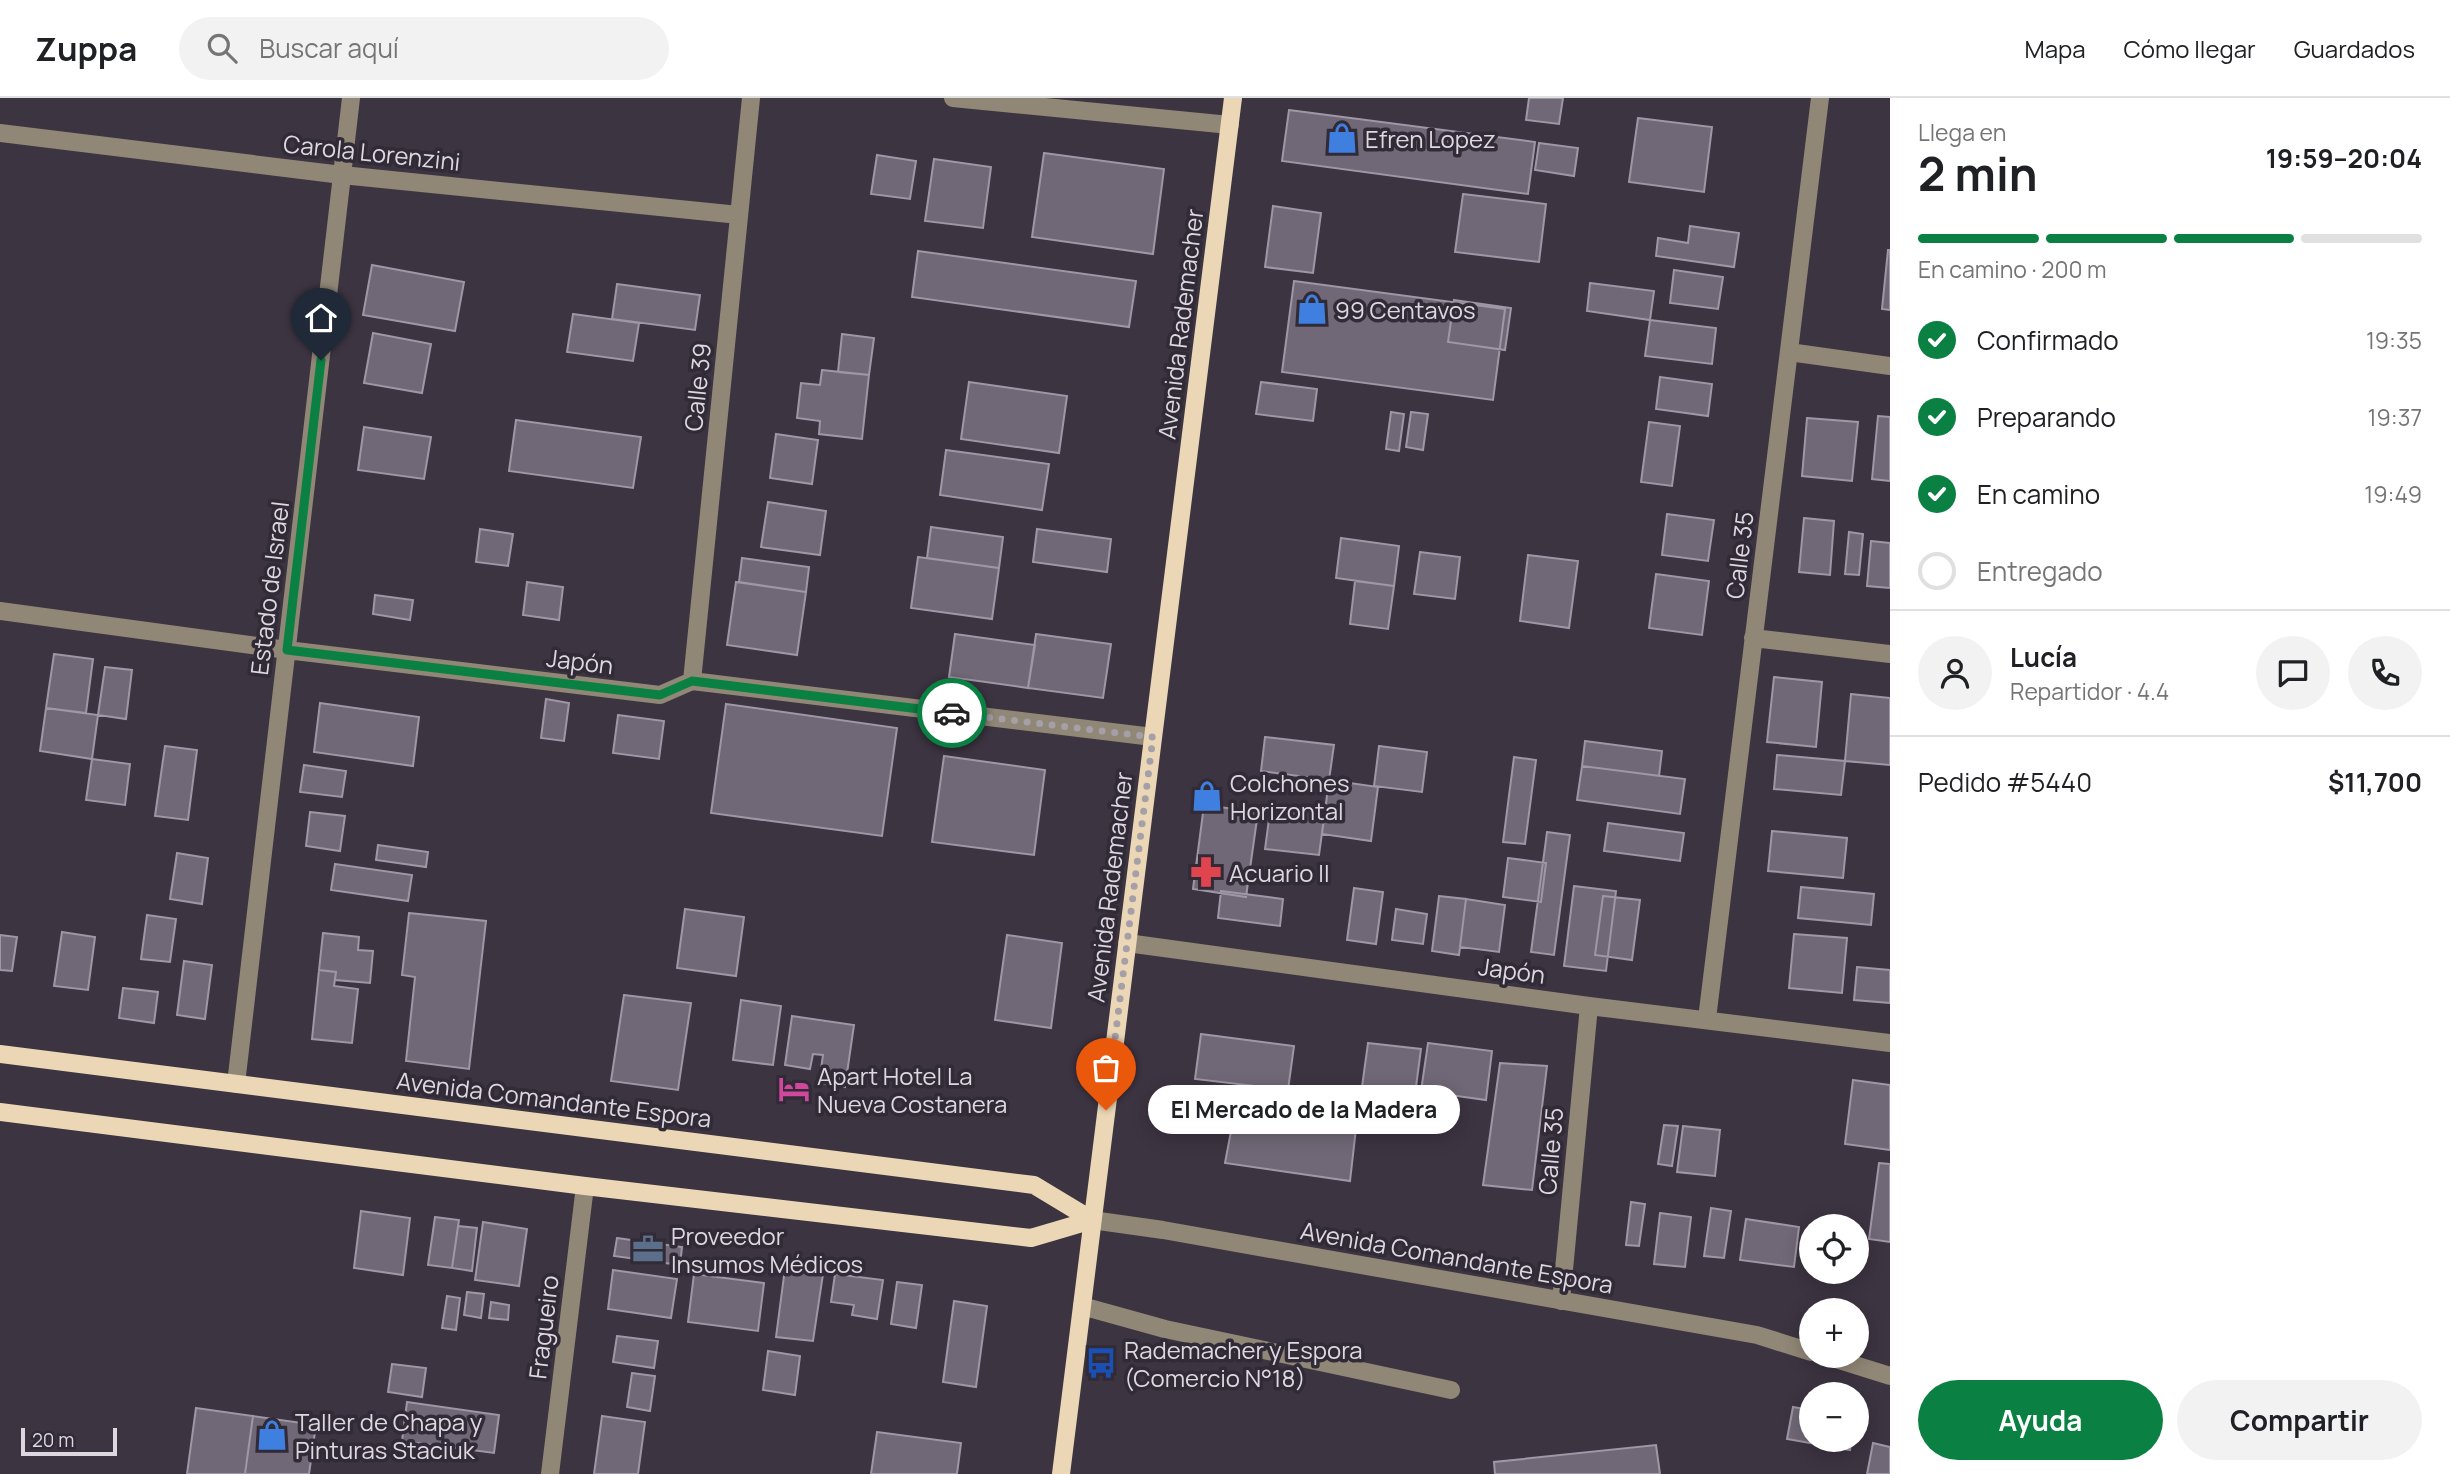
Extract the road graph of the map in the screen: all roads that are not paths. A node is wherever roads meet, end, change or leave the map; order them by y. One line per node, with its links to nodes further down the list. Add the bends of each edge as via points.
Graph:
1 (351, 98): 8 (street, Estado de Israel)
2 (751, 98): 9 (street, Calle 39)
3 (953, 98): 6 (street)
4 (1233, 98): 6 (main road, Avenida Rademacher)
5 (1820, 98): 10 (street, Calle 35)
6 (1230, 125): 17 (main road, Avenida Rademacher)
7 (0, 132): 8 (street, Carola Lorenzini)
8 (342, 174): 9 (street, Carola Lorenzini); 14 (street, Estado de Israel)
9 (739, 215): 16 (street, Calle 39)
10 (1789, 352): 11 (street); 13 (street, Calle 35)
11 (1890, 366)
12 (0, 611): 14 (street, Japón)
13 (1753, 638): 15 (street); 20 (street, Calle 35)
14 (287, 650): 16 (street, Japón, via 660,695); 23 (street, Estado de Israel)
15 (1890, 654)
16 (692, 681): 17 (street)
17 (1153, 737): 18 (main road, Avenida Rademacher)
18 (1127, 943): 19 (street, Japón); 26 (main road, Avenida Rademacher)
19 (1589, 1006): 20 (street, Japón); 27 (street, Calle 35)
20 (1707, 1019): 21 (street, Japón)
21 (1890, 1043)
22 (0, 1054): 23 (main road, Avenida Comandante Espora)
23 (236, 1084): 26 (main road, Avenida Comandante Espora, via 1034,1185)
24 (0, 1112): 25 (main road, Avenida Comandante Espora)
25 (585, 1186): 26 (main road, Avenida Comandante Espora, via 1031,1238); 33 (street, Fragueiro)
26 (1092, 1220): 27 (street, Avenida Comandante Espora); 28 (main road, Avenida Rademacher)
27 (1561, 1301): 29 (street, Avenida Comandante Espora, via 1756,1335)
28 (1082, 1306): 32 (street, via 1192,1335); 34 (main road, Avenida Rademacher)
29 (1799, 1348)
30 (1864, 1368): 31 (street)
31 (1890, 1376)
32 (1451, 1391)
33 (550, 1474)
34 (1061, 1474)

